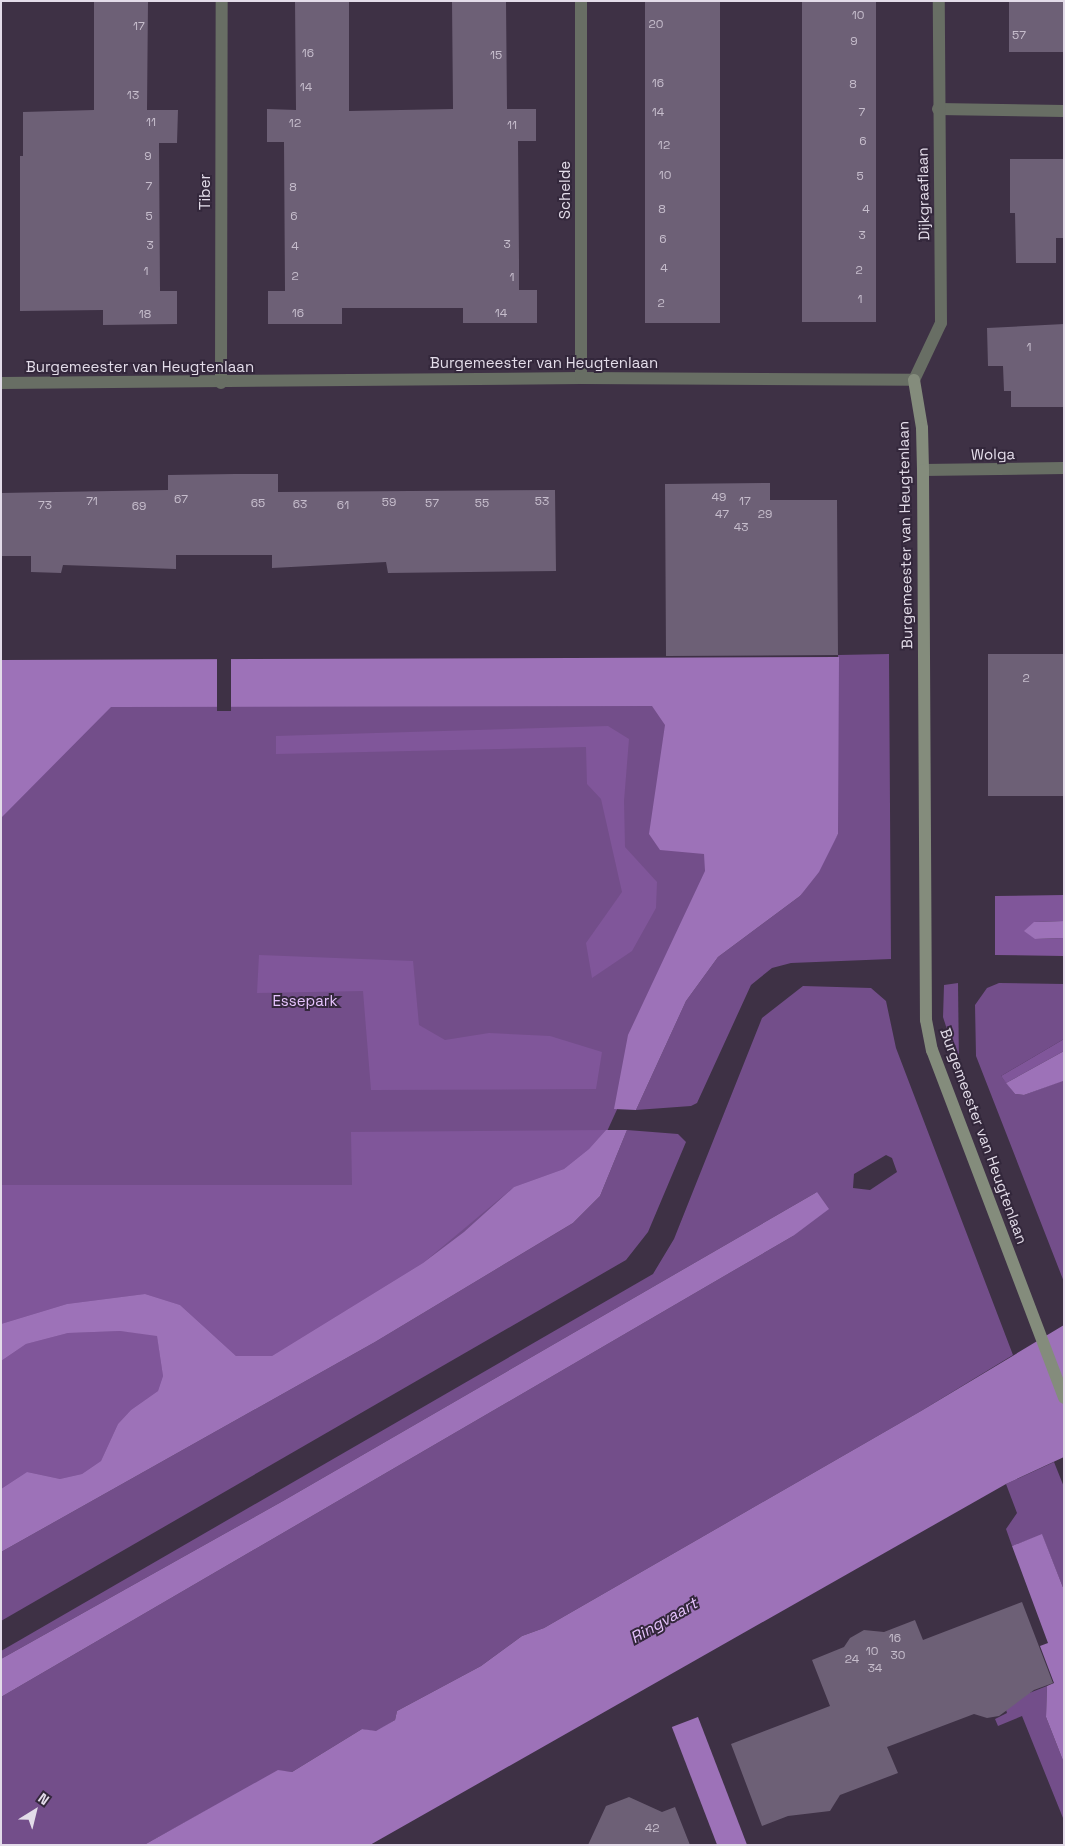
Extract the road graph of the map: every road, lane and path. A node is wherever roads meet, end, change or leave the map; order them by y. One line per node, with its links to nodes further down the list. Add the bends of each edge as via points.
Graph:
1 (222, 1): 9 (street, Tiber)
2 (581, 1): 6 (street, Schelde)
3 (939, 1): 4 (street, Dijkgraaflaan)
4 (938, 109): 5 (street); 7 (street, Dijkgraaflaan, via 941,324)
5 (1064, 111)
6 (580, 378): 7 (street, Burgemeester van Heugtenlaan); 9 (street, Burgemeester van Heugtenlaan)
7 (914, 380): 11 (street, Burgemeester van Heugtenlaan, via 922,428)
8 (1, 383): 9 (street, Burgemeester van Heugtenlaan)
9 (221, 383)
10 (1064, 468): 11 (street, Wolga)
11 (924, 470): 12 (street, Burgemeester van Heugtenlaan, via 926,1020 932,1050)
12 (1064, 1398)

